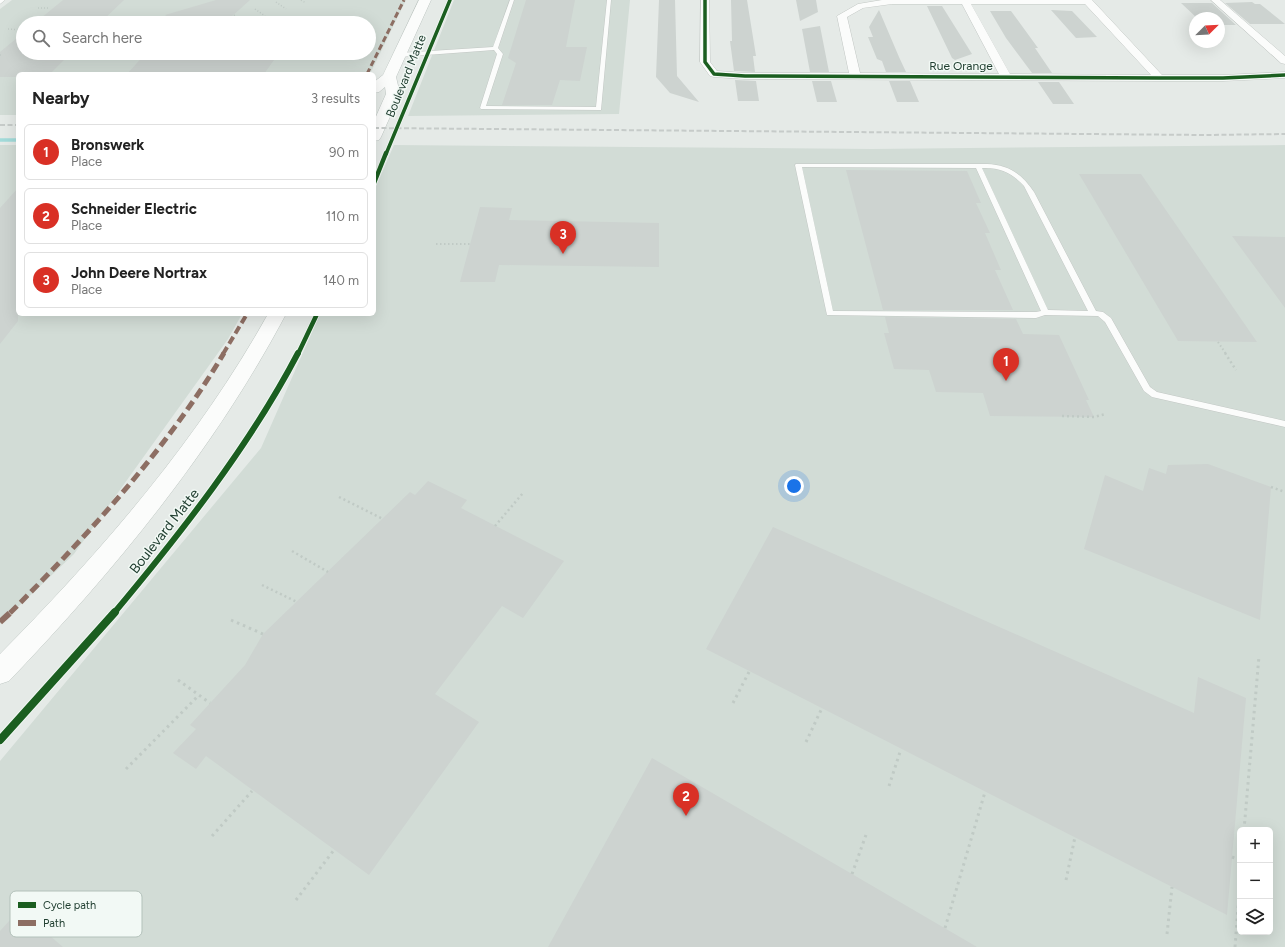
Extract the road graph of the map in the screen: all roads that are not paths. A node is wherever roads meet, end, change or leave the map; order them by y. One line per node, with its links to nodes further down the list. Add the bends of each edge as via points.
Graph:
1 (425, 0): 10 (main road, Boulevard Matte)
2 (512, 0): 9 (lane)
3 (610, 0): 9 (lane, via 599,109 483,108 500,54)
4 (705, 0): 13 (street, Rue Orange, via 705,62 714,74)
5 (1087, 0): 8 (street); 16 (street)
6 (1215, 0): 11 (street)
7 (891, 1): 8 (street); 13 (street, via 861,6 842,16)
8 (966, 2): 15 (street)
9 (496, 48): 10 (lane)
10 (399, 55): 14 (main road, Boulevard Matte)
11 (1285, 61)
12 (1285, 75): 16 (street, Rue Orange)
13 (855, 76): 15 (street, Rue Orange)
14 (389, 77): 17 (main road, Boulevard Matte); 18 (main road, Boulevard Matte, via 393,94)
15 (1006, 77): 16 (street, Rue Orange)
16 (1159, 78)
17 (376, 87)
18 (376, 132)
19 (978, 166): 20 (lane); 20 (lane, via 798,164 830,313 1036,315); 21 (lane, via 1003,168 1022,178)
20 (1045, 312): 21 (lane)
21 (1093, 313): 23 (lane, via 1100,314 1108,320 1151,393)
22 (276, 316): 24 (main road, Boulevard Matte, via 224,402 151,502 59,609)
23 (1285, 424)
24 (0, 672)

